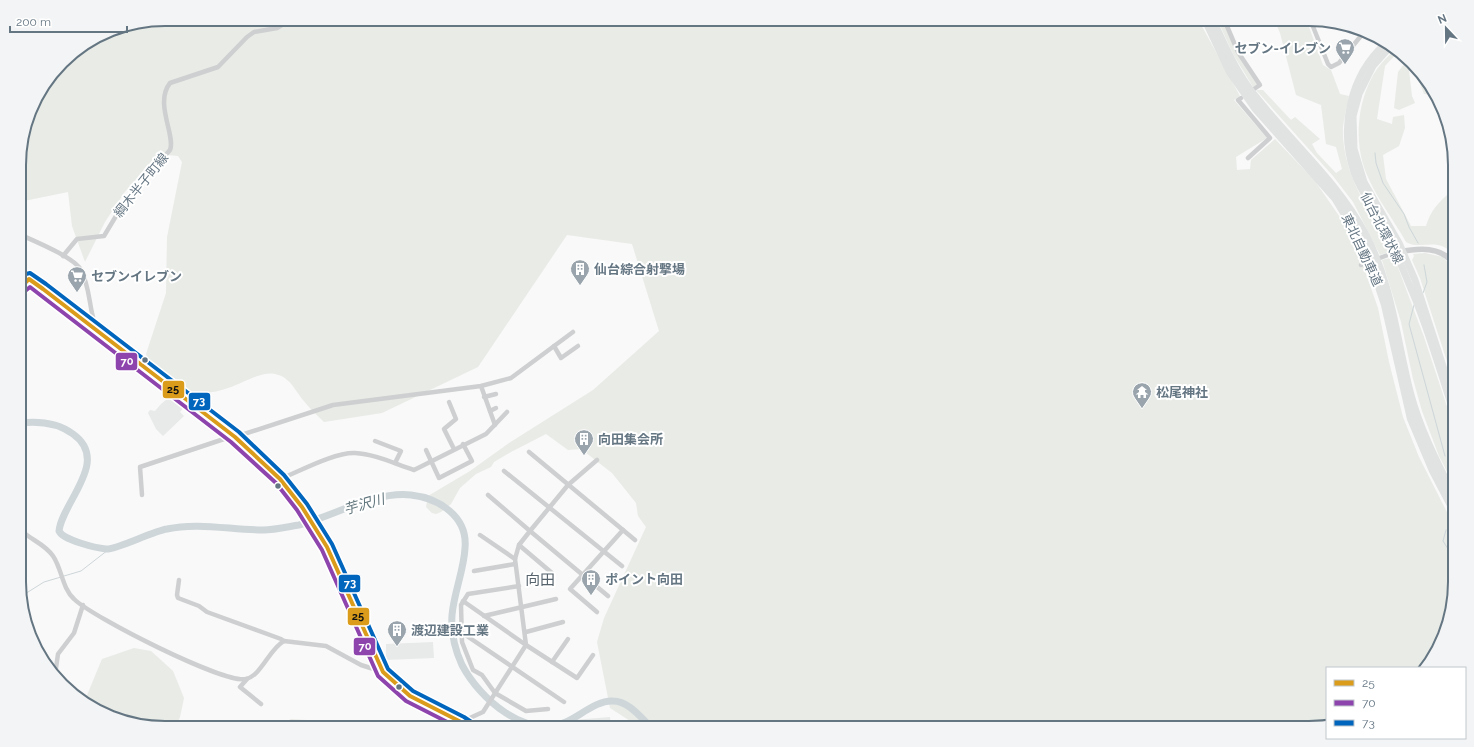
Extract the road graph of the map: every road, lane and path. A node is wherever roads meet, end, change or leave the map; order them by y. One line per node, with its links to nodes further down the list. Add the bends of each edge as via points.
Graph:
1 (280, 26): 14 (street, 綱木半子町線, via 254,32 218,67 170,83 166,90 165,102 170,150 125,201 104,236 77,239)
2 (1208, 26): 50 (highway, 東北自動車道, via 1230,72 1251,102 1335,198 1361,242 1376,275 1385,304 1411,419)
3 (1215, 26): 46 (highway, 東北自動車道, via 1250,90 1335,187 1365,236 1387,287 1410,393 1421,427)
4 (1227, 26): 9 (street, via 1238,52 1260,84)
5 (1313, 26): 6 (street, via 1331,67 1339,63)
6 (1361, 36)
7 (1382, 47): 13 (main road, 仙台北環状線, via 1370,60 1358,81 1350,107 1348,135 1354,174)
8 (1387, 50): 13 (main road, 仙台北環状線, via 1373,66 1362,85 1354,116 1353,138 1356,160 1364,182)
9 (1254, 89)
10 (1242, 98): 11 (street, via 1238,100 1270,138)
11 (1248, 158)
12 (26, 237): 14 (street)
13 (1399, 252): 15 (street, via 1434,250); 16 (street); 20 (main road, 仙台北環状線)
14 (63, 256): 21 (street, via 79,266 84,275 93,317)
15 (1448, 257)
16 (1361, 265)
17 (26, 276): 18 (main road)
18 (29, 279): 19 (street); 21 (main road)
19 (26, 282)
20 (1422, 310): 25 (main road, 仙台北環状線); 28 (main road, 仙台北環状線)
21 (89, 324): 35 (main road)
22 (573, 332): 23 (street)
23 (554, 346): 24 (street, via 561,358); 26 (street, via 511,378)
24 (578, 346)
25 (1448, 383)
26 (481, 386): 29 (street); 35 (street, via 334,405)
27 (496, 394): 29 (street)
28 (1448, 396)
29 (484, 397): 32 (street)
30 (449, 402): 38 (street, via 456,419 444,429)
31 (496, 408): 32 (street)
32 (490, 411): 34 (street)
33 (507, 412): 34 (street)
34 (495, 425): 37 (street, via 486,434)
35 (234, 436): 45 (main road); 48 (street, via 140,467)
36 (375, 441): 43 (street, via 401,451)
37 (463, 444): 38 (street); 42 (street, via 472,462 439,478)
38 (454, 449): 42 (street)
39 (426, 450): 42 (street)
40 (529, 452): 47 (street)
41 (597, 460): 47 (street)
42 (430, 461): 43 (street, via 414,470)
43 (395, 463): 45 (street, via 361,454 341,454)
44 (504, 471): 51 (street)
45 (280, 479): 83 (main road, via 302,507 327,547)
46 (1448, 484)
47 (568, 485): 51 (street); 52 (street)
48 (142, 495)
49 (488, 495): 53 (street)
50 (1448, 500)
51 (549, 507): 53 (street); 58 (street)
52 (623, 530): 56 (street); 58 (street)
53 (530, 531): 57 (street); 63 (street)
54 (26, 534): 69 (street, via 48,549 55,558 73,598)
55 (480, 535): 59 (street)
56 (635, 540)
57 (519, 545): 59 (street); 62 (street)
58 (605, 552): 60 (street); 63 (street)
59 (515, 562): 61 (street); 65 (street)
60 (622, 566)
61 (474, 571)
62 (552, 573)
63 (582, 575): 66 (street); 71 (street, via 570,589)
64 (179, 580): 77 (street, via 178,598 207,612 282,639)
65 (519, 586): 68 (street, via 468,594); 70 (street)
66 (608, 596)
67 (556, 599): 70 (street)
68 (463, 601): 72 (street); 74 (street)
69 (83, 605): 82 (street, via 74,633 58,654); 84 (street, via 107,621 194,664)
70 (522, 608): 72 (street); 75 (street)
71 (597, 612)
72 (484, 616): 78 (street)
73 (563, 622): 75 (street)
74 (461, 632): 81 (street); 85 (street, via 462,642 473,670 482,675)
75 (526, 632): 78 (street)
76 (568, 639): 80 (street)
77 (284, 642): 83 (street, via 326,646 361,665); 84 (street, via 278,645 253,676)
78 (526, 645): 80 (street); 81 (street)
79 (593, 655): 80 (street, via 577,678)
80 (552, 662)
81 (512, 666): 85 (street); 86 (street)
82 (56, 668)
83 (383, 672): 89 (main road, via 409,697)
84 (247, 679): 87 (street, via 240,687)
85 (495, 694): 88 (street, via 526,711); 90 (street, via 483,712)
86 (564, 702)
87 (261, 704)
88 (548, 709)
89 (459, 721)
90 (463, 721)

